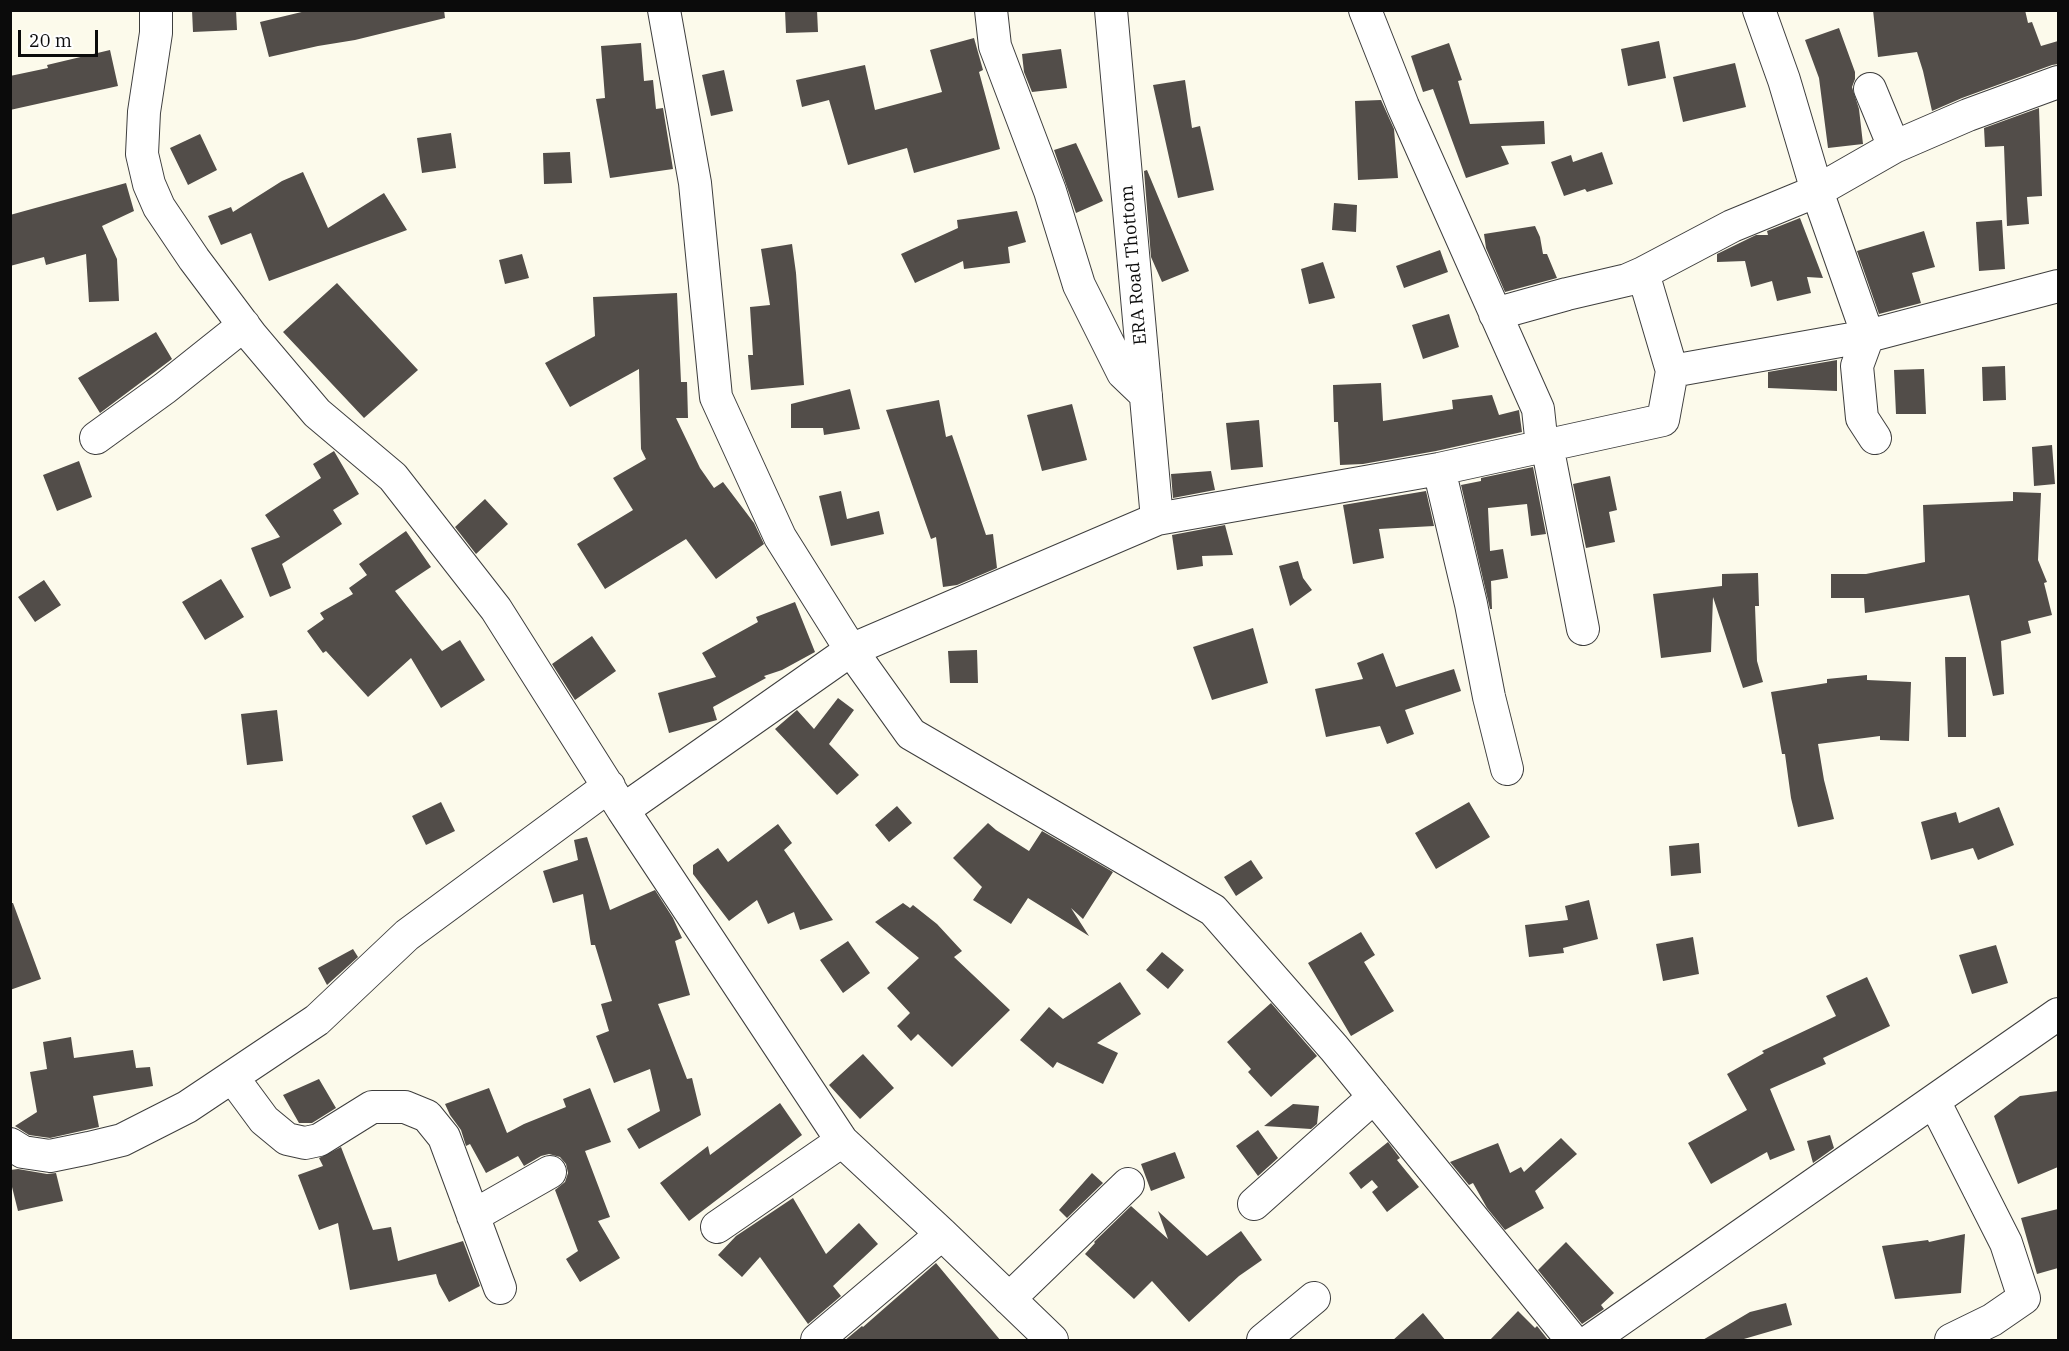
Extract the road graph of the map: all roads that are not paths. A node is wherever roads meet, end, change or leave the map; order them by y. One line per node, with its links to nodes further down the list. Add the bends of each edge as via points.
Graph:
1 (156, 10): 14 (street, via 141,154 149,184 159,207)
2 (664, 10): 24 (street, via 695,183 716,397 780,537)
3 (991, 10): 17 (street, via 995,46 1050,191 1079,285 1123,374)
4 (1111, 10): 17 (street, ERA Road Thottom)
5 (1365, 10): 13 (street, via 1402,106)
6 (1759, 10): 10 (street)
7 (2058, 82): 9 (street)
8 (1870, 89): 9 (street)
9 (1894, 147): 10 (street)
10 (1817, 191): 11 (street, via 1732,226); 15 (street)
11 (1643, 273): 13 (street); 16 (street)
12 (2058, 286): 15 (street)
13 (1495, 314): 20 (street, via 1538,409)
14 (243, 326): 18 (street); 26 (street, via 317,413 393,477 496,609)
15 (1868, 336): 16 (street); 19 (street, via 1857,366 1862,418)
16 (1672, 371): 20 (street, via 1664,420)
17 (1146, 395): 22 (street, ERA Road Thottom)
18 (96, 438)
19 (1875, 438)
20 (1544, 445): 21 (street); 23 (street)
21 (1439, 469): 22 (street); 25 (street)
22 (1157, 519): 24 (street)
23 (1583, 629)
24 (851, 650): 26 (street); 29 (street, via 902,743 1213,910)
25 (1507, 769)
26 (616, 798): 28 (street, via 407,935 317,1020); 31 (street)
27 (2058, 1014): 30 (street)
28 (233, 1078): 32 (street, via 122,1140 50,1156 23,1152); 36 (street, via 264,1120 287,1139 305,1143 319,1140 372,1107 405,1107 427,1116 444,1137)
29 (1374, 1097): 35 (street); 45 (street)
30 (1934, 1101): 46 (street); 47 (street, via 2006,1243 2024,1298)
31 (842, 1141): 37 (street); 38 (street)
32 (10, 1144)
33 (550, 1172): 36 (street)
34 (1128, 1184): 41 (street)
35 (1254, 1204)
36 (473, 1216): 39 (street)
37 (717, 1227)
38 (942, 1234): 41 (street); 42 (street)
39 (500, 1288)
40 (1314, 1298): 44 (street)
41 (1009, 1299): 43 (street)
42 (817, 1341)
43 (1052, 1341)
44 (1263, 1341)
45 (1572, 1341)
46 (1591, 1341)
47 (1951, 1341)

